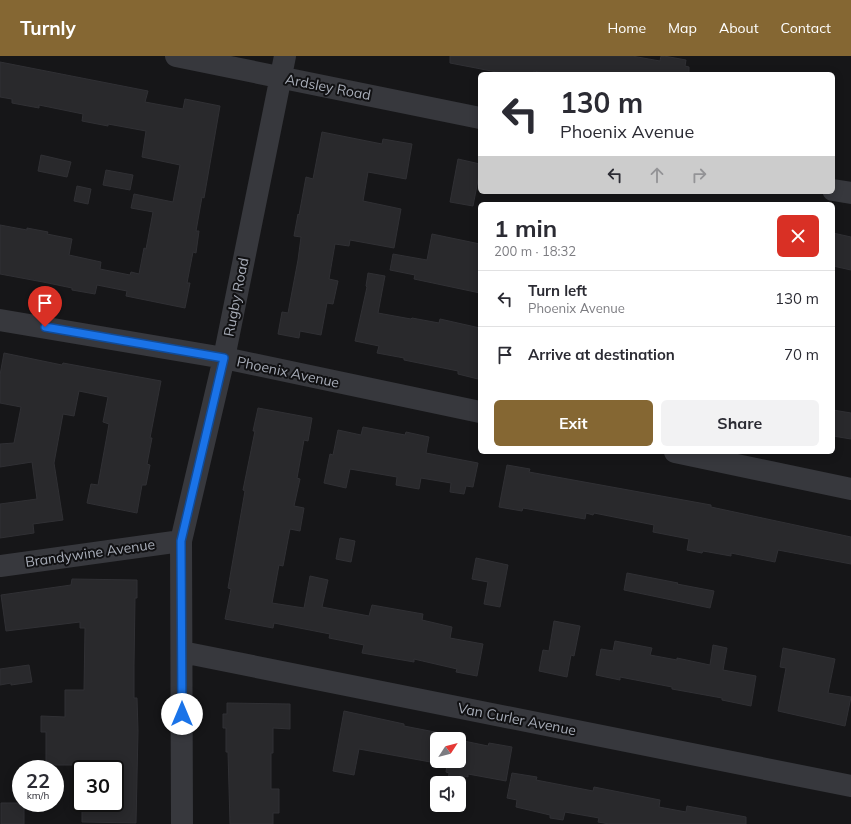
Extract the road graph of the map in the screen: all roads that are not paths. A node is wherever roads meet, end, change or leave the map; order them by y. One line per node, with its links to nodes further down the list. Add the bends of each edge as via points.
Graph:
1 (176, 56): 3 (street, Ardsley Road)
2 (284, 56): 3 (street, Rugby Road)
3 (280, 77): 4 (street, Ardsley Road); 8 (street, Rugby Road)
4 (478, 118)
5 (835, 190): 6 (street)
6 (851, 193)
7 (0, 320): 8 (street, Phoenix Avenue)
8 (224, 358): 9 (street, Phoenix Avenue); 12 (street, Rugby Road)
9 (478, 412)
10 (685, 454): 11 (street)
11 (851, 489)
12 (181, 541): 13 (street, Brandywine Avenue); 14 (street, Rugby Road)
13 (0, 566)
14 (182, 652): 15 (street, Van Curler Avenue); 16 (street, Rugby Road)
15 (851, 786)
16 (182, 824)

